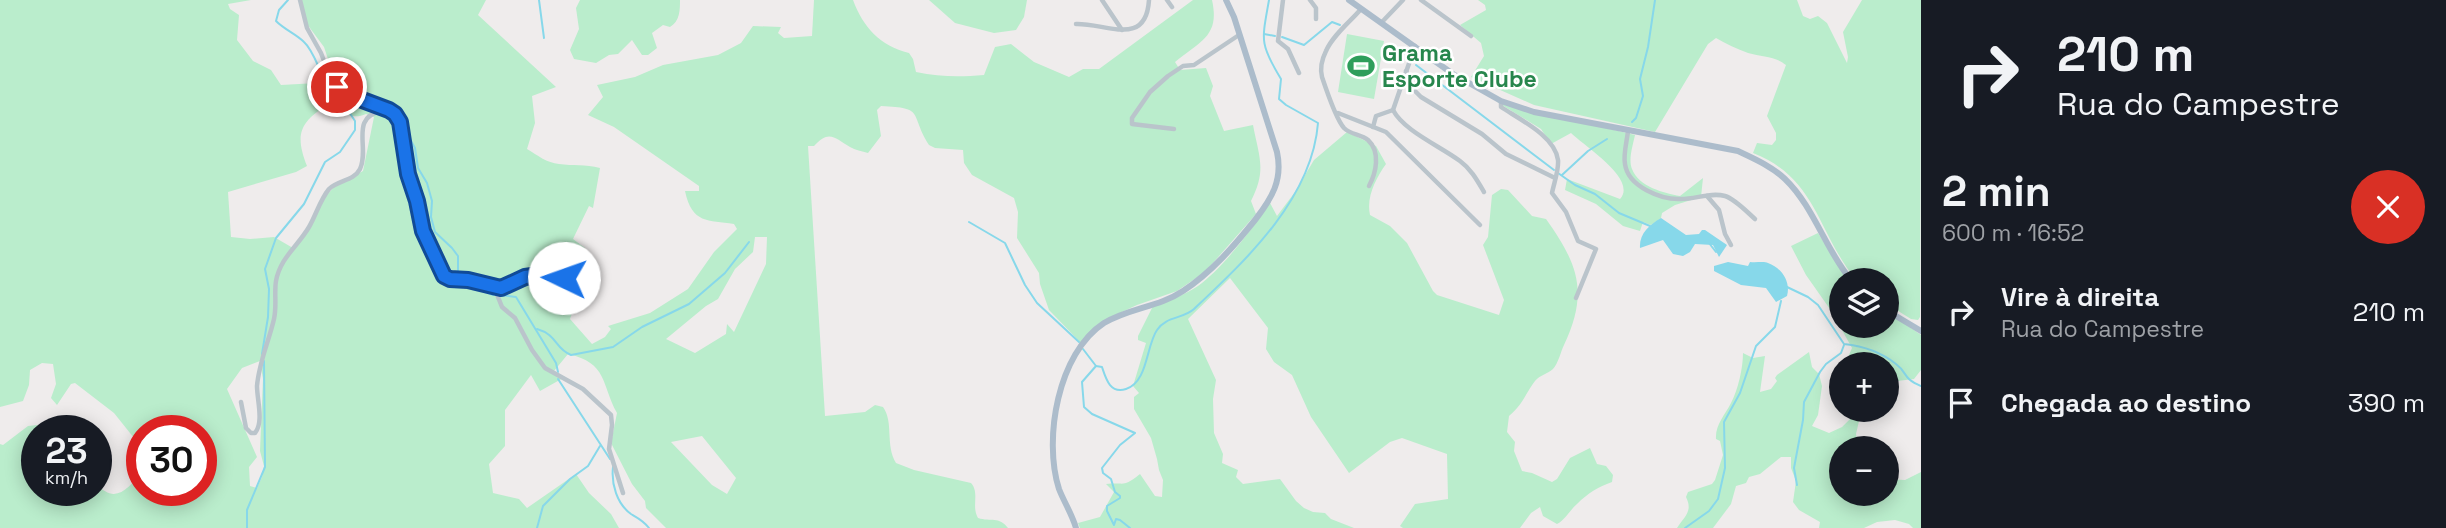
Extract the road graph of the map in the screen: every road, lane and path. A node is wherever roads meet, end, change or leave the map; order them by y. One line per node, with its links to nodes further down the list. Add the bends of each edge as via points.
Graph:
1 (300, 0): 23 (street, via 307,28 332,82 346,93)
2 (1102, 0): 16 (street)
3 (1149, 0): 16 (street, via 1141,23 1135,29)
4 (1167, 0): 11 (street)
5 (1226, 0): 17 (main road)
6 (1283, 0): 21 (street, via 1278,41 1288,49)
7 (1310, 0): 13 (street)
8 (1349, 0): 12 (main road)
9 (1403, 0): 14 (street)
10 (1422, 0): 18 (street)
11 (1172, 7)
12 (1361, 9): 14 (main road); 25 (street, via 1326,49 1322,63 1322,76)
13 (1316, 19)
14 (1382, 22): 19 (main road)
15 (1076, 24): 16 (street)
16 (1122, 30)
17 (1239, 35): 27 (street, via 1168,76 1132,118 1132,124); 44 (main road, via 1277,152 1279,176 1271,198 1209,271 1182,292 1105,323 1076,352 1064,374 1057,403 1054,462)
18 (1472, 36)
19 (1415, 45): 20 (street); 22 (main road, via 1453,74)
20 (1406, 71): 24 (street); 29 (street, via 1421,97 1506,154)
21 (1299, 73)
22 (1501, 101): 28 (main road); 29 (street, via 1501,107 1536,128 1552,146 1558,163)
23 (384, 108): 38 (street, via 400,122 423,231 444,276); 42 (street, via 366,118 358,173 331,187 309,229 280,268 275,318 260,367 255,433 246,428)
24 (1393, 110): 26 (street, via 1376,116); 31 (street, via 1396,117 1462,162)
25 (1337, 112): 26 (street); 30 (street, via 1343,127 1374,148 1375,176)
26 (1373, 127): 34 (street, via 1396,140)
27 (1174, 129)
28 (1628, 131): 32 (street, via 1625,164 1643,189 1679,200); 36 (main road, via 1738,151 1765,163 1798,194)
29 (1555, 178): 39 (street, via 1552,193 1578,241 1596,249)
30 (1369, 186)
31 (1483, 192)
32 (1707, 196): 33 (street, via 1727,197); 35 (street, via 1719,210)
33 (1755, 219)
34 (1480, 225)
35 (1731, 244)
36 (1842, 268)
37 (564, 278): 38 (street, via 539,275)
38 (494, 288): 43 (street, via 545,368 583,389 611,415 609,449)
39 (1576, 298)
40 (1899, 318): 41 (main road)
41 (1921, 331)
42 (241, 402)
43 (623, 493)
44 (1076, 528)

